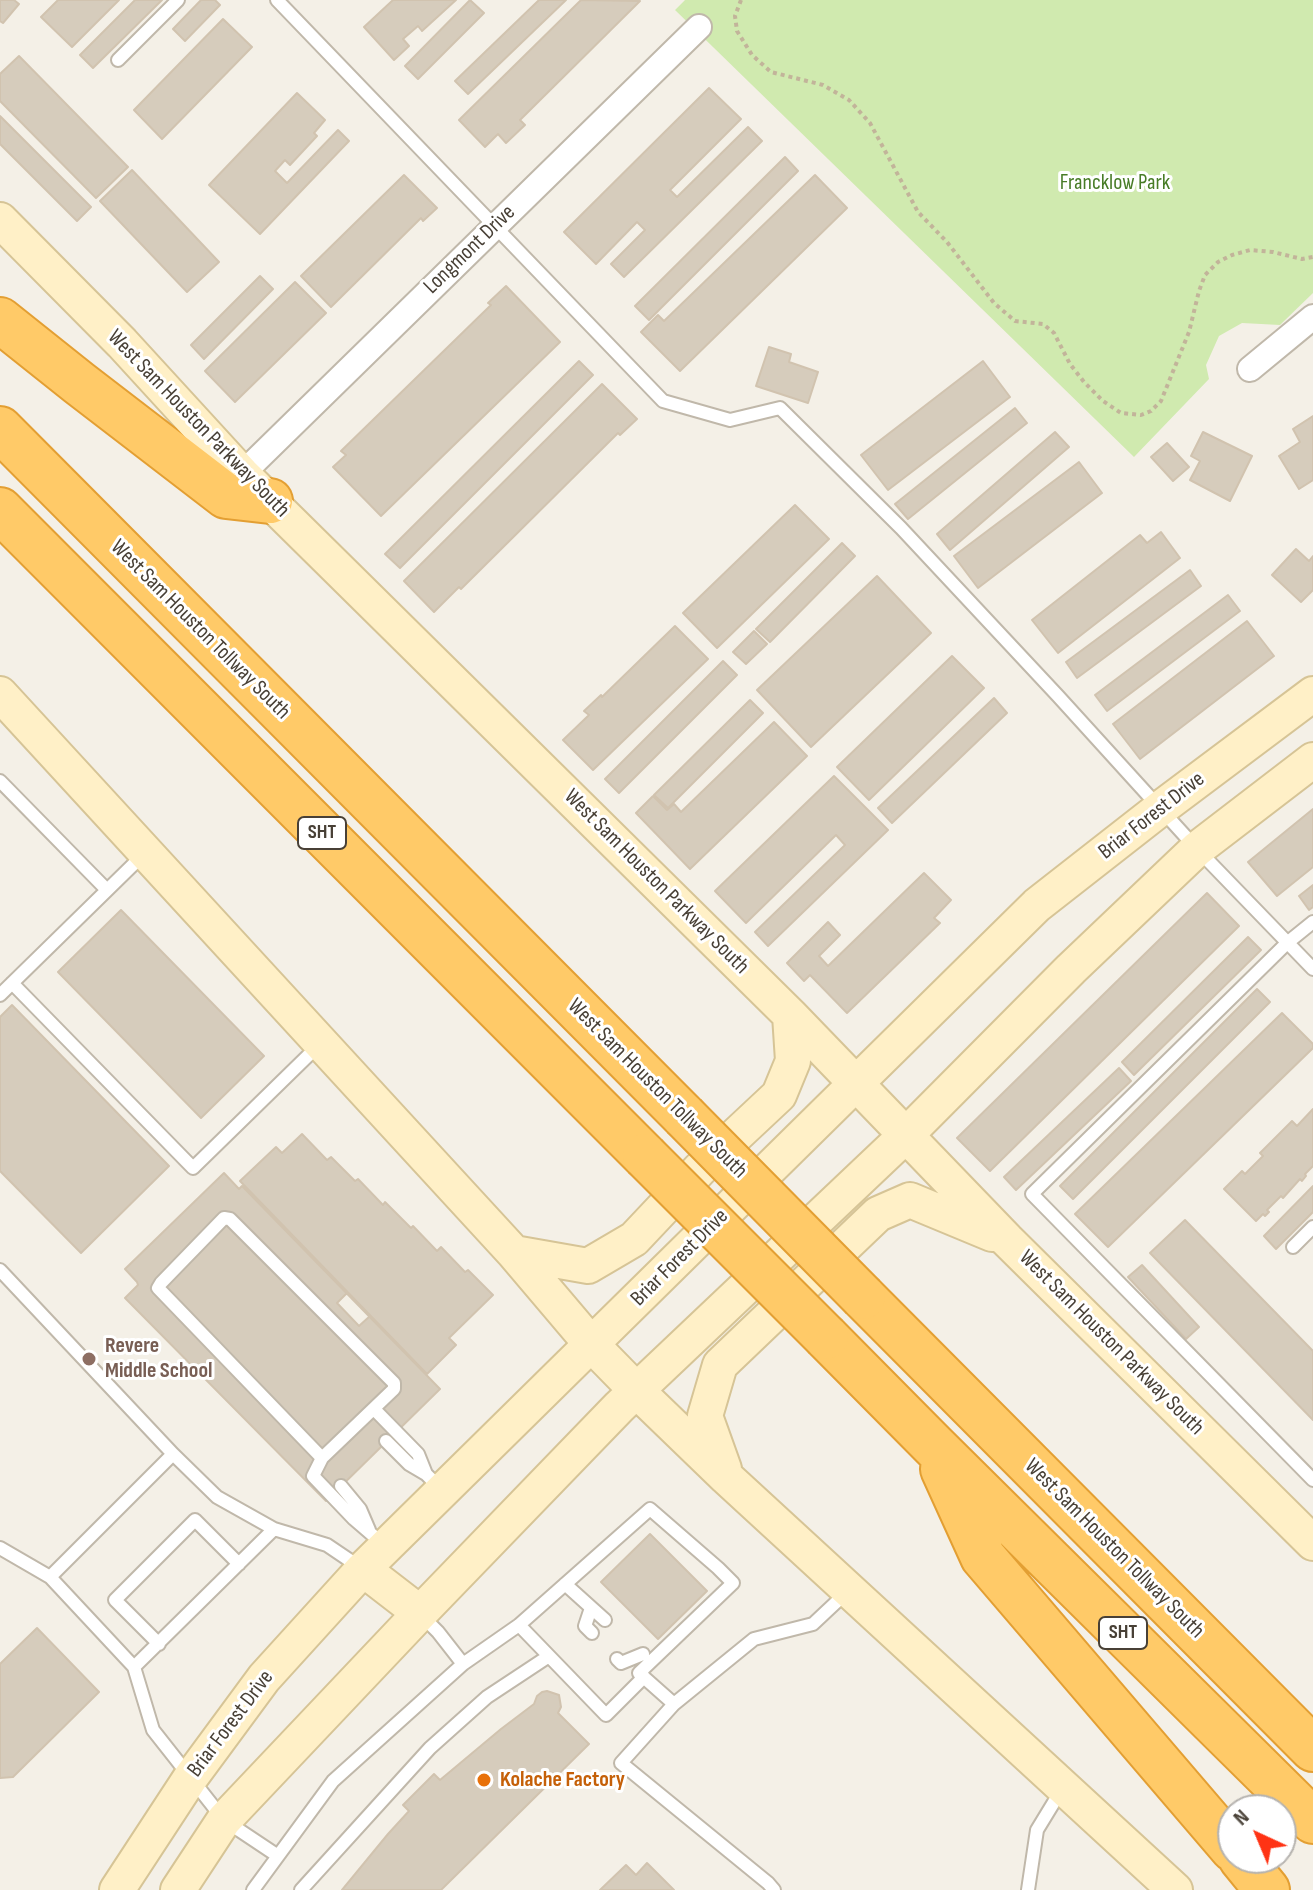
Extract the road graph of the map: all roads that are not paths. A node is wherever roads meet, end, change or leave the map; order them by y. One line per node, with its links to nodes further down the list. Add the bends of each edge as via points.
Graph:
1 (178, 0): 4 (lane)
2 (277, 0): 6 (lane)
3 (699, 27): 6 (street, Longmont Drive)
4 (118, 60)
5 (0, 220): 11 (main road, West Sam Houston Parkway South)
6 (495, 226): 11 (street, Longmont Drive); 17 (lane, via 663,401 730,420 780,408 901,528)
7 (1313, 317): 9 (street)
8 (0, 320): 11 (highway, via 226,496)
9 (1250, 369)
10 (0, 429): 68 (highway, West Sam Houston Tollway South / SHT, bridge)
11 (256, 488): 26 (main road, West Sam Houston Parkway South)
12 (0, 510): 39 (highway, SHT, bridge)
13 (0, 694): 19 (main road)
14 (1313, 694): 17 (main road, Briar Forest Drive)
15 (1313, 760): 18 (main road)
16 (0, 781): 20 (lane)
17 (1161, 808): 18 (lane); 28 (main road, Briar Forest Drive, via 1037,905)
18 (1197, 849): 22 (lane); 29 (main road)
19 (146, 852): 20 (lane); 27 (main road)
20 (107, 890): 24 (lane)
21 (1313, 922): 22 (lane)
22 (1287, 943): 23 (lane); 43 (lane, via 1032,1194)
23 (1313, 969)
24 (12, 983): 25 (lane); 27 (lane, via 193,1168)
25 (0, 995)
26 (790, 1015): 28 (main road, West Sam Houston Parkway South); 33 (main road, via 793,1061 779,1095 634,1239 588,1266)
27 (320, 1043): 33 (main road)
28 (856, 1084): 29 (main road, West Sam Houston Parkway South); 35 (main road, Briar Forest Drive)
29 (905, 1136): 31 (main road, West Sam Houston Parkway South); 36 (main road)
30 (1313, 1227): 32 (lane)
31 (1007, 1240): 42 (main road, via 910,1200 878,1214 720,1365 705,1416); 47 (main road, West Sam Houston Parkway South)
32 (1293, 1247)
33 (514, 1253): 35 (main road)
34 (0, 1270): 40 (lane)
35 (592, 1345): 36 (main road); 44 (main road, Briar Forest Drive)
36 (636, 1390): 42 (main road); 55 (main road)
37 (374, 1409): 41 (lane); 41 (lane, via 395,1386 224,1218 159,1291); 44 (lane, via 418,1454)
38 (386, 1441): 44 (lane)
39 (933, 1445): 72 (highway, SHT); 73 (highway, via 983,1557)
40 (173, 1454): 46 (lane, via 217,1497); 51 (lane)
41 (322, 1458): 49 (lane, via 314,1478 354,1519)
42 (726, 1477): 53 (main road)
43 (1313, 1480)
44 (435, 1483): 49 (main road, Briar Forest Drive)
45 (341, 1486): 49 (lane, via 360,1509)
46 (274, 1529): 49 (lane, via 327,1545); 50 (lane)
47 (1313, 1543)
48 (0, 1548): 51 (lane)
49 (373, 1549): 55 (main road); 69 (main road, Briar Forest Drive, via 264,1678)
50 (239, 1564): 59 (lane); 59 (lane, via 195,1520 115,1600)
51 (50, 1577): 65 (lane)
52 (565, 1584): 54 (lane); 57 (lane); 62 (lane, via 650,1509 718,1568 733,1583)
53 (849, 1590): 67 (lane, via 813,1624 754,1639); 70 (main road)
54 (591, 1608): 56 (lane); 58 (lane, via 585,1626)
55 (420, 1613): 64 (lane); 71 (main road)
56 (605, 1620)
57 (519, 1625): 61 (lane); 64 (lane)
58 (592, 1633)
59 (159, 1644): 65 (lane)
60 (632, 1645): 62 (lane)
61 (549, 1656): 66 (lane, via 606,1715); 79 (lane, via 487,1697 430,1748)
62 (647, 1658): 63 (lane, via 621,1663); 66 (lane, via 639,1673)
63 (617, 1659)
64 (463, 1664): 74 (lane, via 333,1781)
65 (134, 1667): 69 (lane, via 153,1730)
66 (644, 1677): 67 (lane)
67 (674, 1704): 80 (lane, via 621,1763)
68 (1311, 1747)
69 (191, 1777): 71 (lane); 77 (main road, Briar Forest Drive)
70 (1063, 1787): 81 (lane, via 1037,1830); 82 (main road)
71 (224, 1820): 74 (lane); 78 (main road)
72 (1313, 1821)
73 (1217, 1830)
74 (278, 1856): 76 (lane)
75 (1254, 1874): 83 (highway)
76 (258, 1888)
77 (117, 1890)
78 (178, 1890)
79 (301, 1890)
80 (774, 1890)
81 (1028, 1890)
82 (1175, 1890)
83 (1267, 1890)

